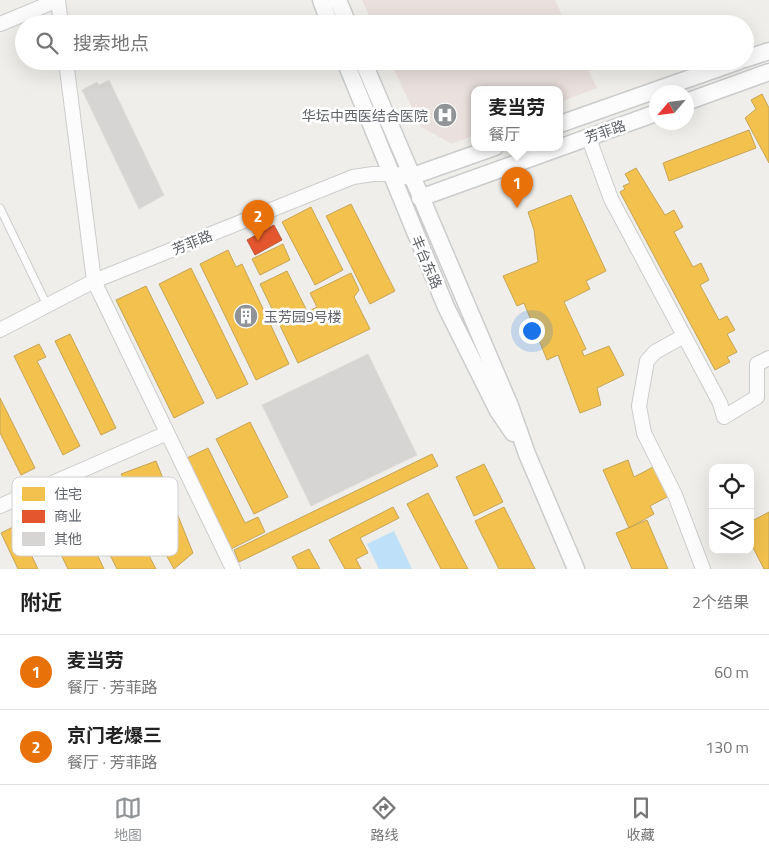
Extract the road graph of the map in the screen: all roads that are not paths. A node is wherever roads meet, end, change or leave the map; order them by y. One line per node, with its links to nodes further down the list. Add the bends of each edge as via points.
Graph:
1 (58, 0): 4 (street); 5 (street)
2 (321, 0): 6 (street)
3 (338, 0): 7 (street)
4 (22, 15)
5 (60, 15)
6 (327, 15)
7 (344, 15)
8 (15, 18): 9 (street)
9 (0, 24)
10 (769, 51): 11 (street)
11 (754, 56)
12 (67, 70): 28 (street)
13 (349, 70): 24 (street, 丰台东路)
14 (367, 70): 25 (street, 丰台东路)
15 (713, 70): 19 (street, 芳菲路)
16 (769, 72): 17 (street)
17 (694, 99)
18 (649, 115): 20 (street, 芳菲路)
19 (563, 123)
20 (588, 136): 21 (street, 芳菲路); 31 (street, via 611,199)
21 (563, 145)
22 (483, 151): 25 (street, 芳菲路)
23 (547, 151): 26 (street, 芳菲路)
24 (391, 174): 25 (street, 芳菲路); 26 (street); 28 (street, 芳菲路, via 354,177); 34 (street, 丰台东路, via 470,358 498,411)
25 (410, 176): 26 (street, 丰台东路)
26 (420, 198): 34 (street, 丰台东路, via 510,406)
27 (0, 208): 29 (lane)
28 (94, 281): 29 (street, 芳菲路); 33 (street)
29 (47, 305): 30 (street, 芳菲路)
30 (0, 330)
31 (684, 336): 32 (street, via 720,403 724,417 757,397 757,364); 40 (street, via 655,352 647,361 639,406 644,432 675,495)
32 (769, 358)
33 (168, 433): 35 (street); 38 (street)
34 (527, 454): 39 (street, 丰台东路)
35 (67, 477)
36 (12, 501): 37 (street)
37 (0, 506)
38 (227, 567)
39 (576, 569)
40 (703, 569)

